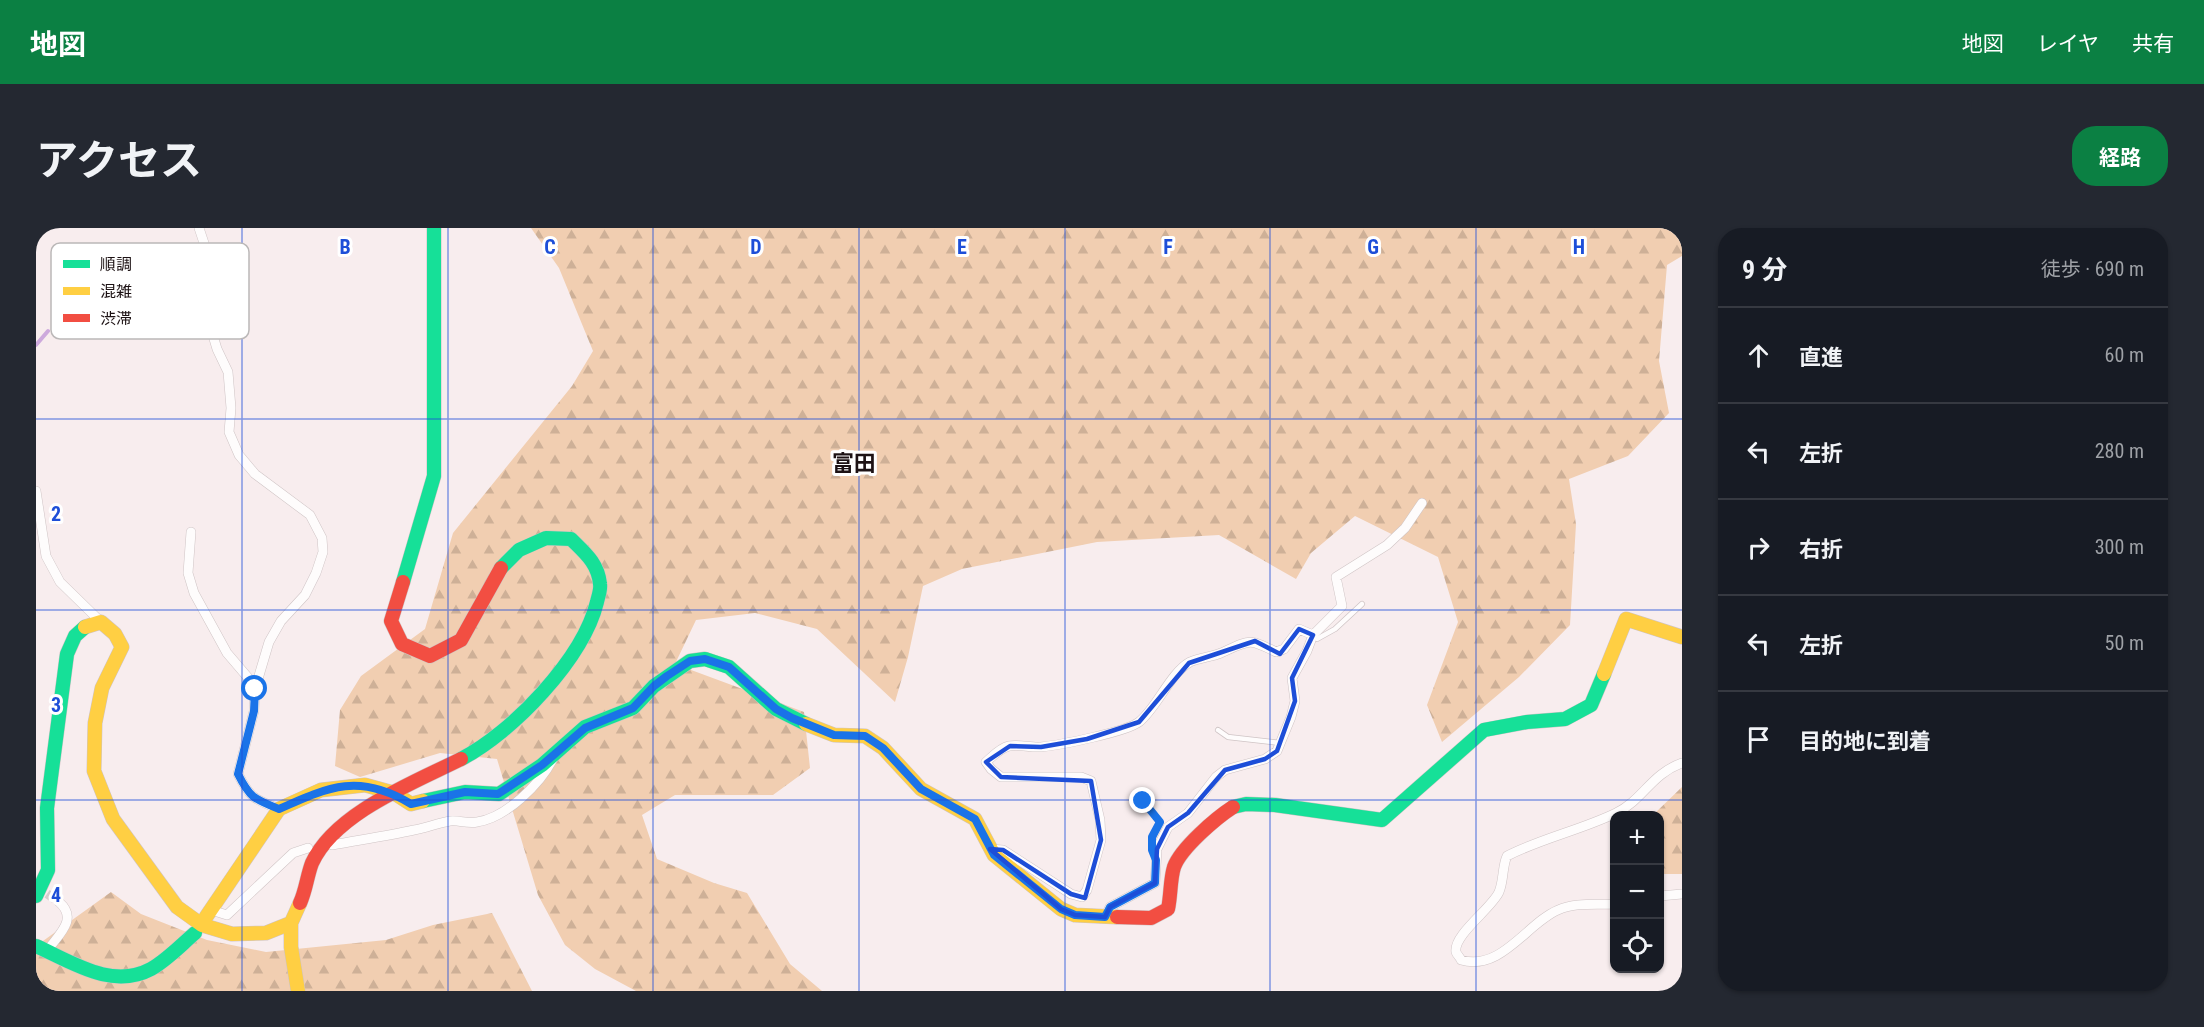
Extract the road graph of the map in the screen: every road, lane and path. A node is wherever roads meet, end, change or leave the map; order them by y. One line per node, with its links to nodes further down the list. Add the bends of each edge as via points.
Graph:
1 (199, 228): 3 (street)
2 (434, 228): 17 (street, via 434,476 391,621 402,644 430,656 461,640 501,568 519,550 546,538 571,538 594,562 601,586 592,619 574,654 532,704 482,749)
3 (204, 243)
4 (214, 339): 12 (street, via 228,372 229,432 239,455 255,474 310,515 322,538 323,552 316,573 305,595 280,621 269,642)
5 (36, 492): 9 (street, via 46,556 60,582)
6 (1422, 503): 10 (street, via 1387,545 1336,577 1342,606)
7 (191, 532): 12 (street, via 188,573 194,593 227,653)
8 (1362, 604): 10 (lane, via 1335,629 1317,639)
9 (102, 622): 25 (street, via 86,625 72,639 67,654 47,808 48,870); 31 (street, via 122,647 102,688 94,723 94,771 112,819 177,907 202,925 232,934 266,933)
10 (1313, 634): 14 (street, via 1292,678 1295,701); 22 (street, via 1299,629 1284,649 1276,652 1255,641 1189,663 1139,722 1114,732 1041,747 1010,746 986,762 1001,777 1081,777 1090,781 1101,840 1082,897 1071,894 1003,850)
11 (1682, 637): 30 (street, via 1626,619 1591,705 1565,719 1484,730 1383,820 1269,804 1233,807 1194,841 1174,867 1168,909 1151,918)
12 (256, 687): 19 (street, via 238,774 248,793)
13 (1218, 730): 14 (lane, via 1228,737)
14 (1280, 743): 23 (street, via 1277,751 1265,759 1225,770 1216,777 1188,813 1168,826)
15 (555, 754): 17 (street, via 498,794 465,792 411,804); 20 (street, via 532,788 492,818 450,821); 22 (street, via 585,728 633,708 654,686 690,661 705,659 729,667 776,709 792,718 834,735 865,736 883,748 921,789 975,819)
16 (1682, 763): 28 (street, via 1667,768 1617,812 1507,856 1499,892 1468,927 1456,951 1461,960 1485,960 1511,946 1558,910 1575,905)
17 (394, 793): 19 (street, via 365,785 321,790); 31 (street, via 345,822 326,842 312,864 305,893)
18 (1143, 801): 23 (lane, via 1160,822 1152,837)
19 (279, 809): 29 (street)
20 (332, 844)
21 (308, 848): 29 (street, via 293,853 227,915)
22 (990, 849): 30 (street, via 1061,909 1075,915)
23 (1156, 860): 30 (street, via 1155,883 1110,907)
24 (1682, 894): 26 (street)
25 (36, 896)
26 (1664, 896)
27 (59, 902): 33 (street, via 68,912 67,924)
28 (1610, 904)
29 (209, 914)
30 (1105, 917)
31 (291, 922): 34 (street)
32 (195, 933): 33 (street, via 153,968 133,977 99,974)
33 (42, 948)
34 (298, 991)

